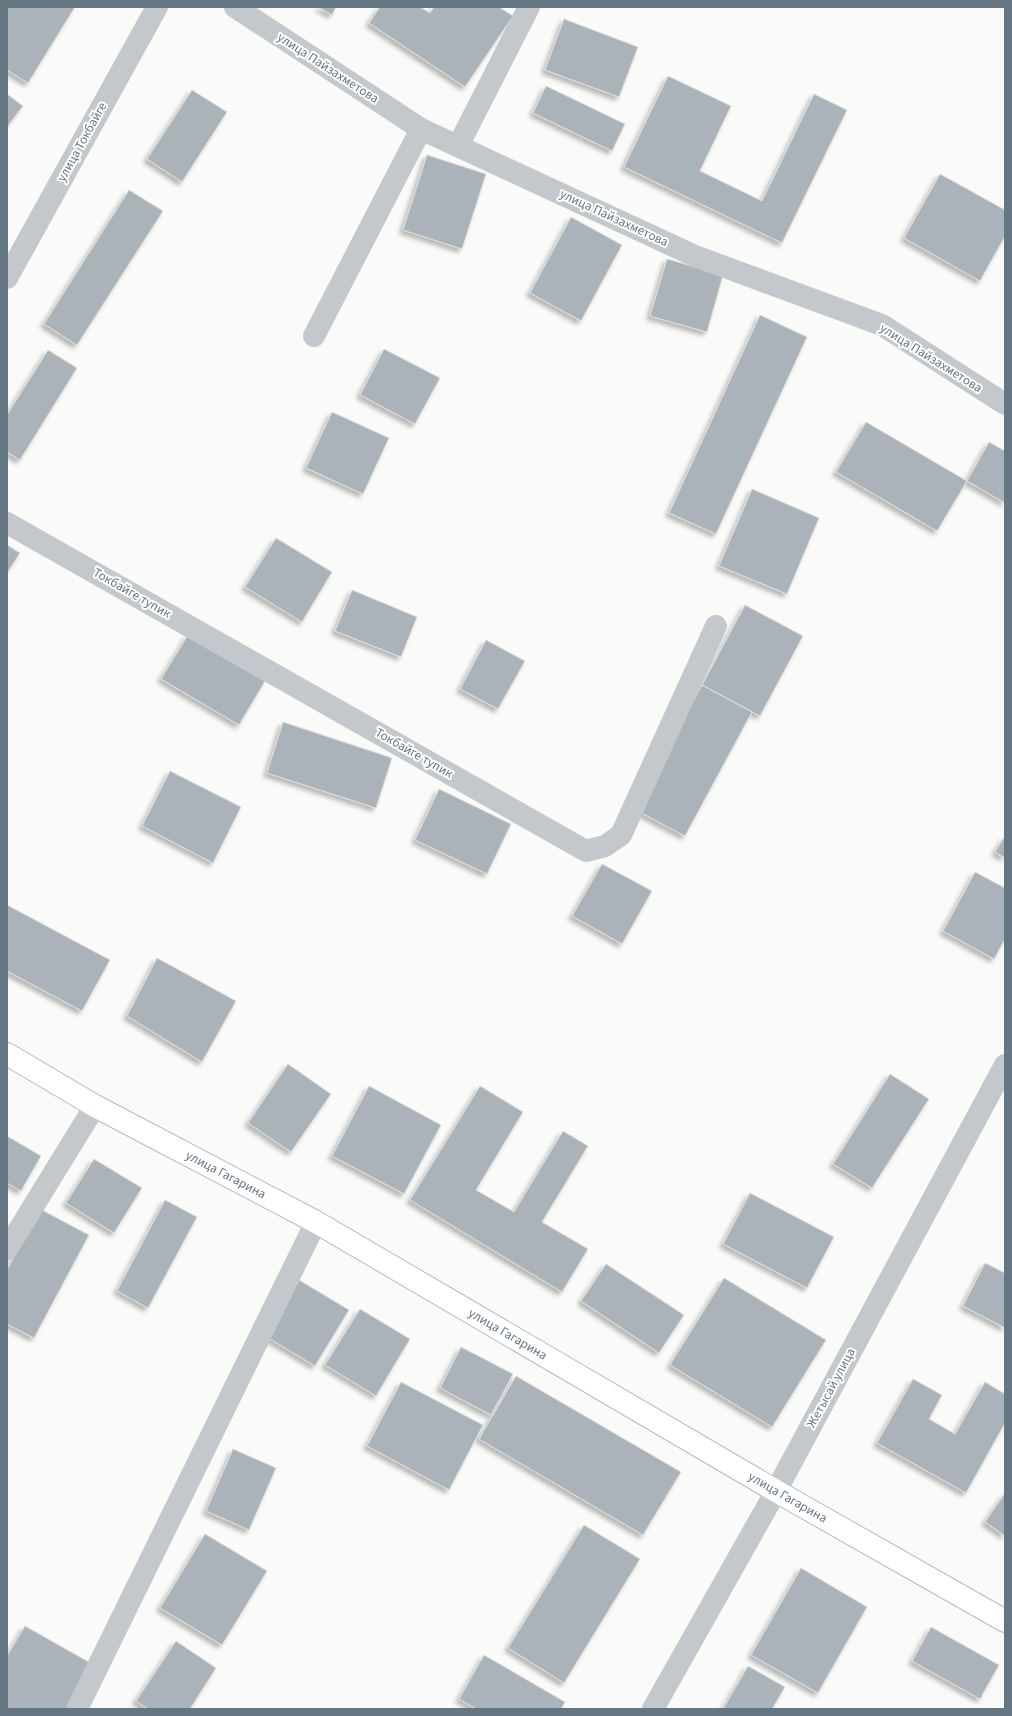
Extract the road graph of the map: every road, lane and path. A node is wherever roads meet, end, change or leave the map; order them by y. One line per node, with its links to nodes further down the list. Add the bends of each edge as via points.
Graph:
1 (157, 7): 6 (street, улица Токбайге)
2 (234, 7): 4 (street, улица Пайзахметова)
3 (529, 7): 5 (street)
4 (421, 129): 5 (street, улица Пайзахметова); 7 (street)
5 (458, 146): 8 (street, улица Пайзахметова, via 695,256 882,325)
6 (7, 278)
7 (314, 336)
8 (1005, 404)
9 (7, 523): 10 (street, Токбайге тупик, via 586,851 605,846 621,835)
10 (716, 626)
11 (7, 1054): 13 (main road, улица Гагарина)
12 (1005, 1065): 16 (street, Жетысай улица)
13 (95, 1106): 14 (main road, улица Гагарина); 15 (street)
14 (316, 1222): 16 (main road, улица Гагарина); 18 (street)
15 (7, 1248)
16 (776, 1491): 17 (main road, улица Гагарина); 19 (street, Жетысай улица)
17 (1005, 1621)
18 (77, 1709)
19 (653, 1709)

